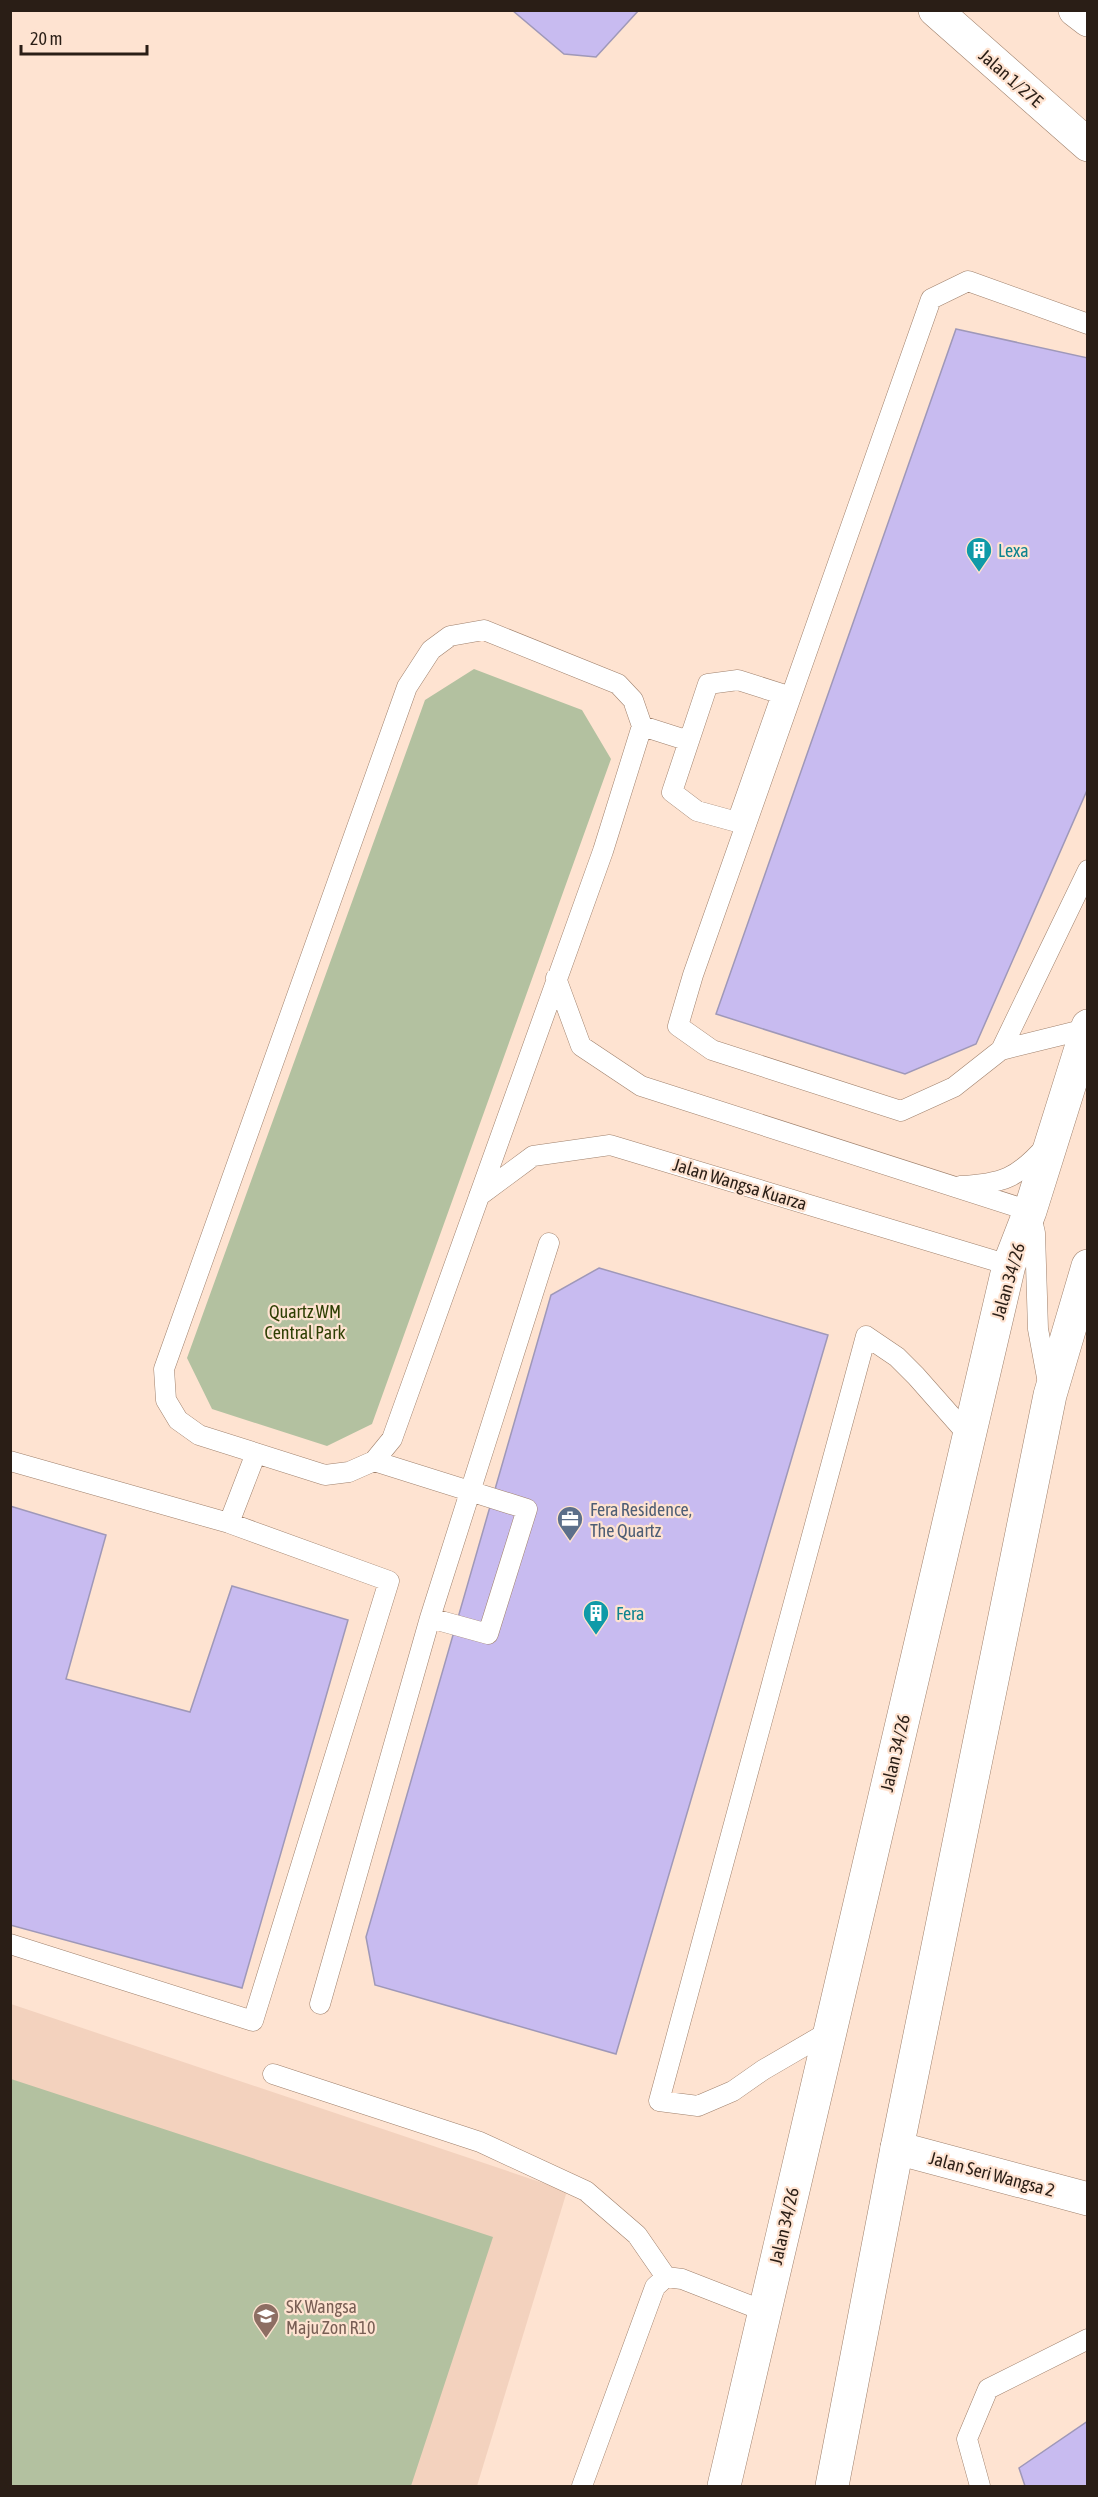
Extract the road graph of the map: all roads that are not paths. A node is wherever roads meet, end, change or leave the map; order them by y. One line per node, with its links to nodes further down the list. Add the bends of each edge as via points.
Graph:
1 (935, 10): 4 (main road, Jalan 1/27E)
2 (1075, 10): 3 (main road)
3 (1088, 20)
4 (1088, 145)
5 (1088, 324): 11 (lane, via 968,281 931,299 678,1026 712,1050 901,1111 954,1087)
6 (642, 726): 7 (lane); 9 (lane, via 603,852); 21 (lane, via 633,700 618,684 484,630 450,636 431,650 407,687 164,1369 166,1400 178,1420 199,1435)
7 (689, 741): 7 (lane, via 708,684 738,680 782,694 737,822 697,811 672,792)
8 (1088, 870): 11 (lane)
9 (556, 978): 13 (lane, via 581,1046 641,1086); 14 (lane)
10 (1087, 1028): 11 (lane); 12 (main road, Jalan 34/26)
11 (1001, 1050)
12 (1052, 1138): 13 (lane, via 1013,1177 982,1185); 15 (main road, Jalan 34/26)
13 (951, 1186): 15 (lane)
14 (478, 1196): 17 (lane, Jalan Wangsa Kuarza, via 533,1156 610,1145); 23 (lane, via 392,1439)
15 (1030, 1211): 17 (main road, Jalan 34/26); 19 (lane, via 1036,1252 1038,1329)
16 (549, 1243): 24 (lane)
17 (1009, 1265): 20 (main road, Jalan 34/26)
18 (1088, 1266): 19 (main road)
19 (1050, 1395): 31 (main road)
20 (969, 1436): 29 (main road, Jalan 34/26); 29 (lane, via 910,1369 866,1336 659,2101 698,2106 734,2091)
21 (256, 1453): 23 (lane, via 324,1475 349,1472); 25 (lane)
22 (10, 1461): 25 (lane)
23 (374, 1461): 24 (lane)
24 (469, 1491): 26 (lane); 26 (lane, via 527,1509 488,1634)
25 (229, 1523): 27 (lane, via 389,1581 253,2021)
26 (430, 1618): 28 (lane)
27 (10, 1944)
28 (320, 2004)
29 (830, 2031): 34 (main road, Jalan 34/26)
30 (273, 2074): 33 (lane, via 480,2142 586,2191 638,2235)
31 (897, 2148): 32 (main road, Jalan Seri Wangsa 2); 38 (main road)
32 (1088, 2199)
33 (666, 2277): 34 (lane, via 682,2279); 36 (lane, via 655,2287)
34 (764, 2311): 37 (main road, Jalan 34/26)
35 (1088, 2339): 39 (lane, via 988,2389 967,2439)
36 (582, 2487)
37 (724, 2487)
38 (832, 2487)
39 (980, 2487)

